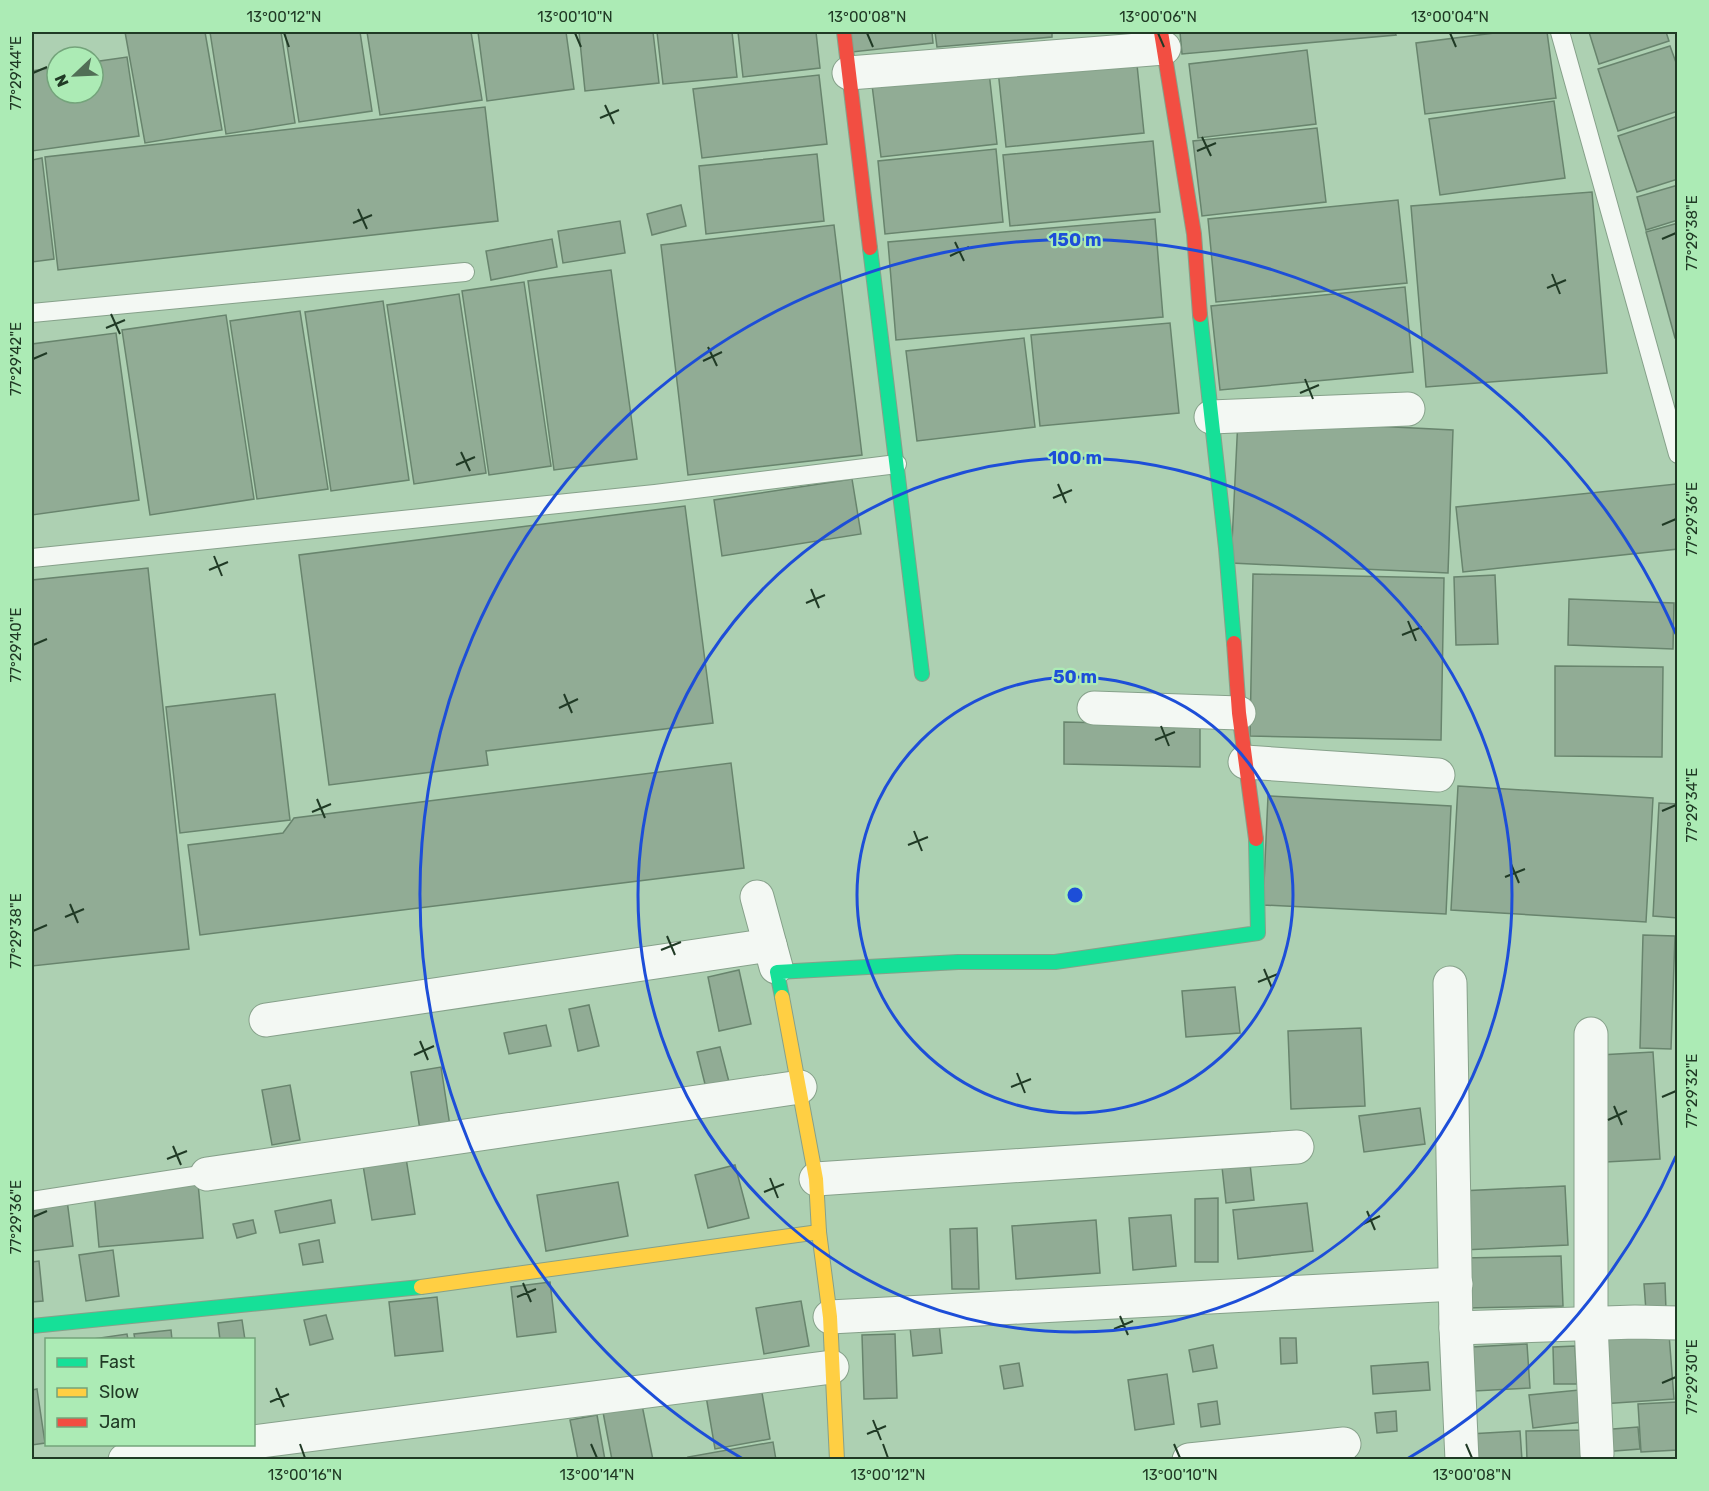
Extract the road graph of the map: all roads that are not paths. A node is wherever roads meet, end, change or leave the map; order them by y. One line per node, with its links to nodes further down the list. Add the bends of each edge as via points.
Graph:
1 (844, 32): 4 (street)
2 (1560, 32): 9 (lane)
3 (1163, 40): 4 (street); 8 (street, via 1194,234)
4 (849, 73): 10 (street)
5 (465, 272): 6 (lane)
6 (32, 313)
7 (1408, 409): 8 (street)
8 (1211, 417): 14 (street)
9 (1677, 454)
10 (897, 464): 11 (lane, via 655,494); 12 (street)
11 (32, 558)
12 (922, 674)
13 (1094, 708): 14 (street)
14 (1239, 714): 15 (street)
15 (1245, 762): 16 (street); 18 (street, via 1257,848 1258,933 1055,962)
16 (1438, 775)
17 (757, 897): 18 (street)
18 (774, 959): 20 (street); 22 (street)
19 (1450, 983): 28 (street)
20 (266, 1020)
21 (1591, 1034): 31 (street)
22 (800, 1087): 24 (street); 25 (street)
23 (1297, 1148): 25 (street)
24 (207, 1174): 26 (lane)
25 (816, 1179): 27 (street)
26 (32, 1201)
27 (819, 1232): 29 (street); 32 (street, via 451,1284)
28 (1456, 1284): 29 (street); 33 (street)
29 (830, 1317): 34 (street)
30 (1677, 1323): 31 (street)
31 (1591, 1324): 33 (street); 38 (street)
32 (32, 1326)
33 (1456, 1328): 42 (street)
34 (832, 1367): 35 (street); 40 (street)
35 (255, 1442)
36 (1344, 1444): 41 (street)
37 (224, 1446): 39 (street)
38 (1597, 1454)
39 (125, 1460)
40 (837, 1460)
41 (1189, 1460)
42 (1462, 1460)

